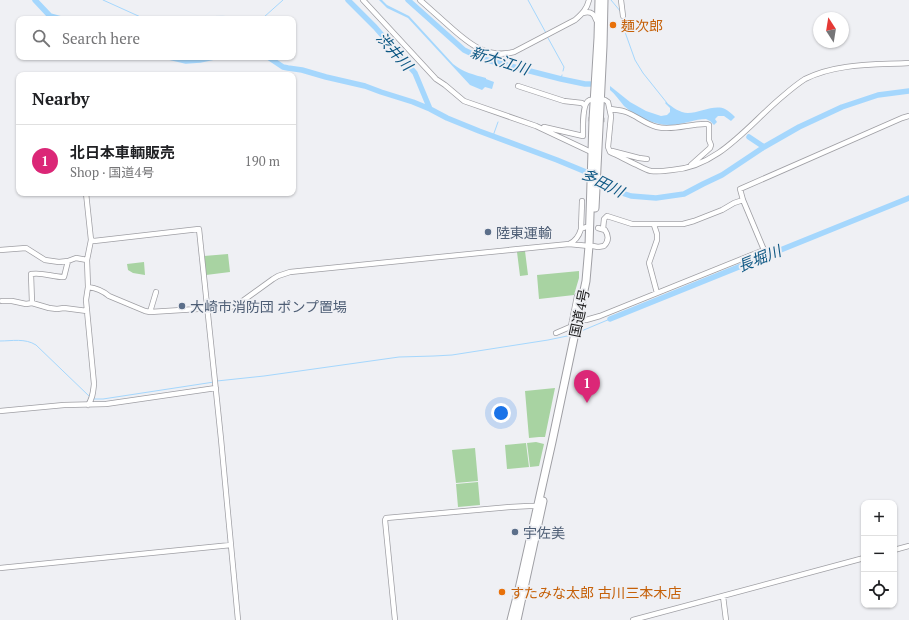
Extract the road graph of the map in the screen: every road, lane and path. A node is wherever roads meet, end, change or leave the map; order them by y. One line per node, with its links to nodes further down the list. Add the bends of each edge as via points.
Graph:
1 (363, 0): 18 (street, via 436,79 462,100)
2 (420, 0): 7 (street, via 466,41 497,54 520,49 575,20)
3 (589, 0): 7 (street)
4 (599, 0): 9 (highway, 国道4号)
5 (604, 0): 12 (highway, 国道4号, via 603,46)
6 (621, 0): 8 (street)
7 (582, 13): 9 (street, via 590,12 595,16)
8 (624, 16)
9 (598, 38): 12 (highway, 国道4号)
10 (909, 63): 22 (street, via 843,68 808,78 768,108 723,150)
11 (518, 86): 13 (street, via 564,101 582,103)
12 (597, 100): 13 (street, via 588,101); 14 (street, via 607,100); 31 (highway, 国道4号, via 600,124 594,164)
13 (585, 106): 18 (street, via 583,136)
14 (610, 109): 17 (street); 22 (street, via 625,112 658,127 709,125 710,148)
15 (909, 116): 24 (street, via 740,189)
16 (605, 120): 17 (street)
17 (611, 120): 19 (street)
18 (536, 126): 20 (street)
19 (608, 150): 21 (street); 22 (street, via 647,170 677,170)
20 (589, 151)
21 (647, 159)
22 (691, 167)
23 (86, 196): 29 (street)
24 (744, 200): 26 (street, via 694,221); 37 (street, via 764,250)
25 (582, 201): 28 (street)
26 (654, 225): 31 (street, via 632,224 607,216 600,229 605,230 608,236 607,244 600,247); 37 (street, via 657,240 649,263)
27 (586, 227): 28 (street)
28 (581, 229): 30 (street, via 579,236)
29 (91, 240): 33 (street); 41 (street, via 199,229)
30 (569, 244): 31 (street); 41 (street, via 284,273 233,307)
31 (591, 246): 44 (highway, 国道4号, via 591,273)
32 (0, 250): 34 (street, via 26,248 45,260)
33 (87, 260): 34 (street, via 76,258); 35 (street)
34 (68, 261): 40 (street, via 64,277 31,274)
35 (88, 287): 42 (street); 43 (street, via 97,288 109,296)
36 (156, 292): 43 (street)
37 (657, 293): 44 (street, via 600,316)
38 (577, 296): 44 (street)
39 (2, 301): 40 (street)
40 (32, 303): 42 (street, via 49,308)
41 (208, 308): 43 (street); 46 (street)
42 (87, 311): 47 (street, via 94,384)
43 (150, 312)
44 (578, 321): 45 (street); 49 (highway, 国道4号)
45 (556, 333)
46 (216, 387): 47 (street, via 106,404 95,405); 50 (street)
47 (91, 400): 48 (street)
48 (0, 411)
49 (540, 506): 57 (street, via 386,518); 58 (highway, 国道4号); 59 (highway, 国道4号)
50 (231, 545): 54 (street); 56 (street)
51 (909, 546): 52 (street)
52 (897, 549)
53 (861, 559): 55 (street)
54 (0, 568)
55 (723, 596): 60 (street); 61 (street)
56 (238, 620)
57 (395, 620)
58 (511, 620)
59 (517, 620)
60 (633, 620)
61 (726, 620)

